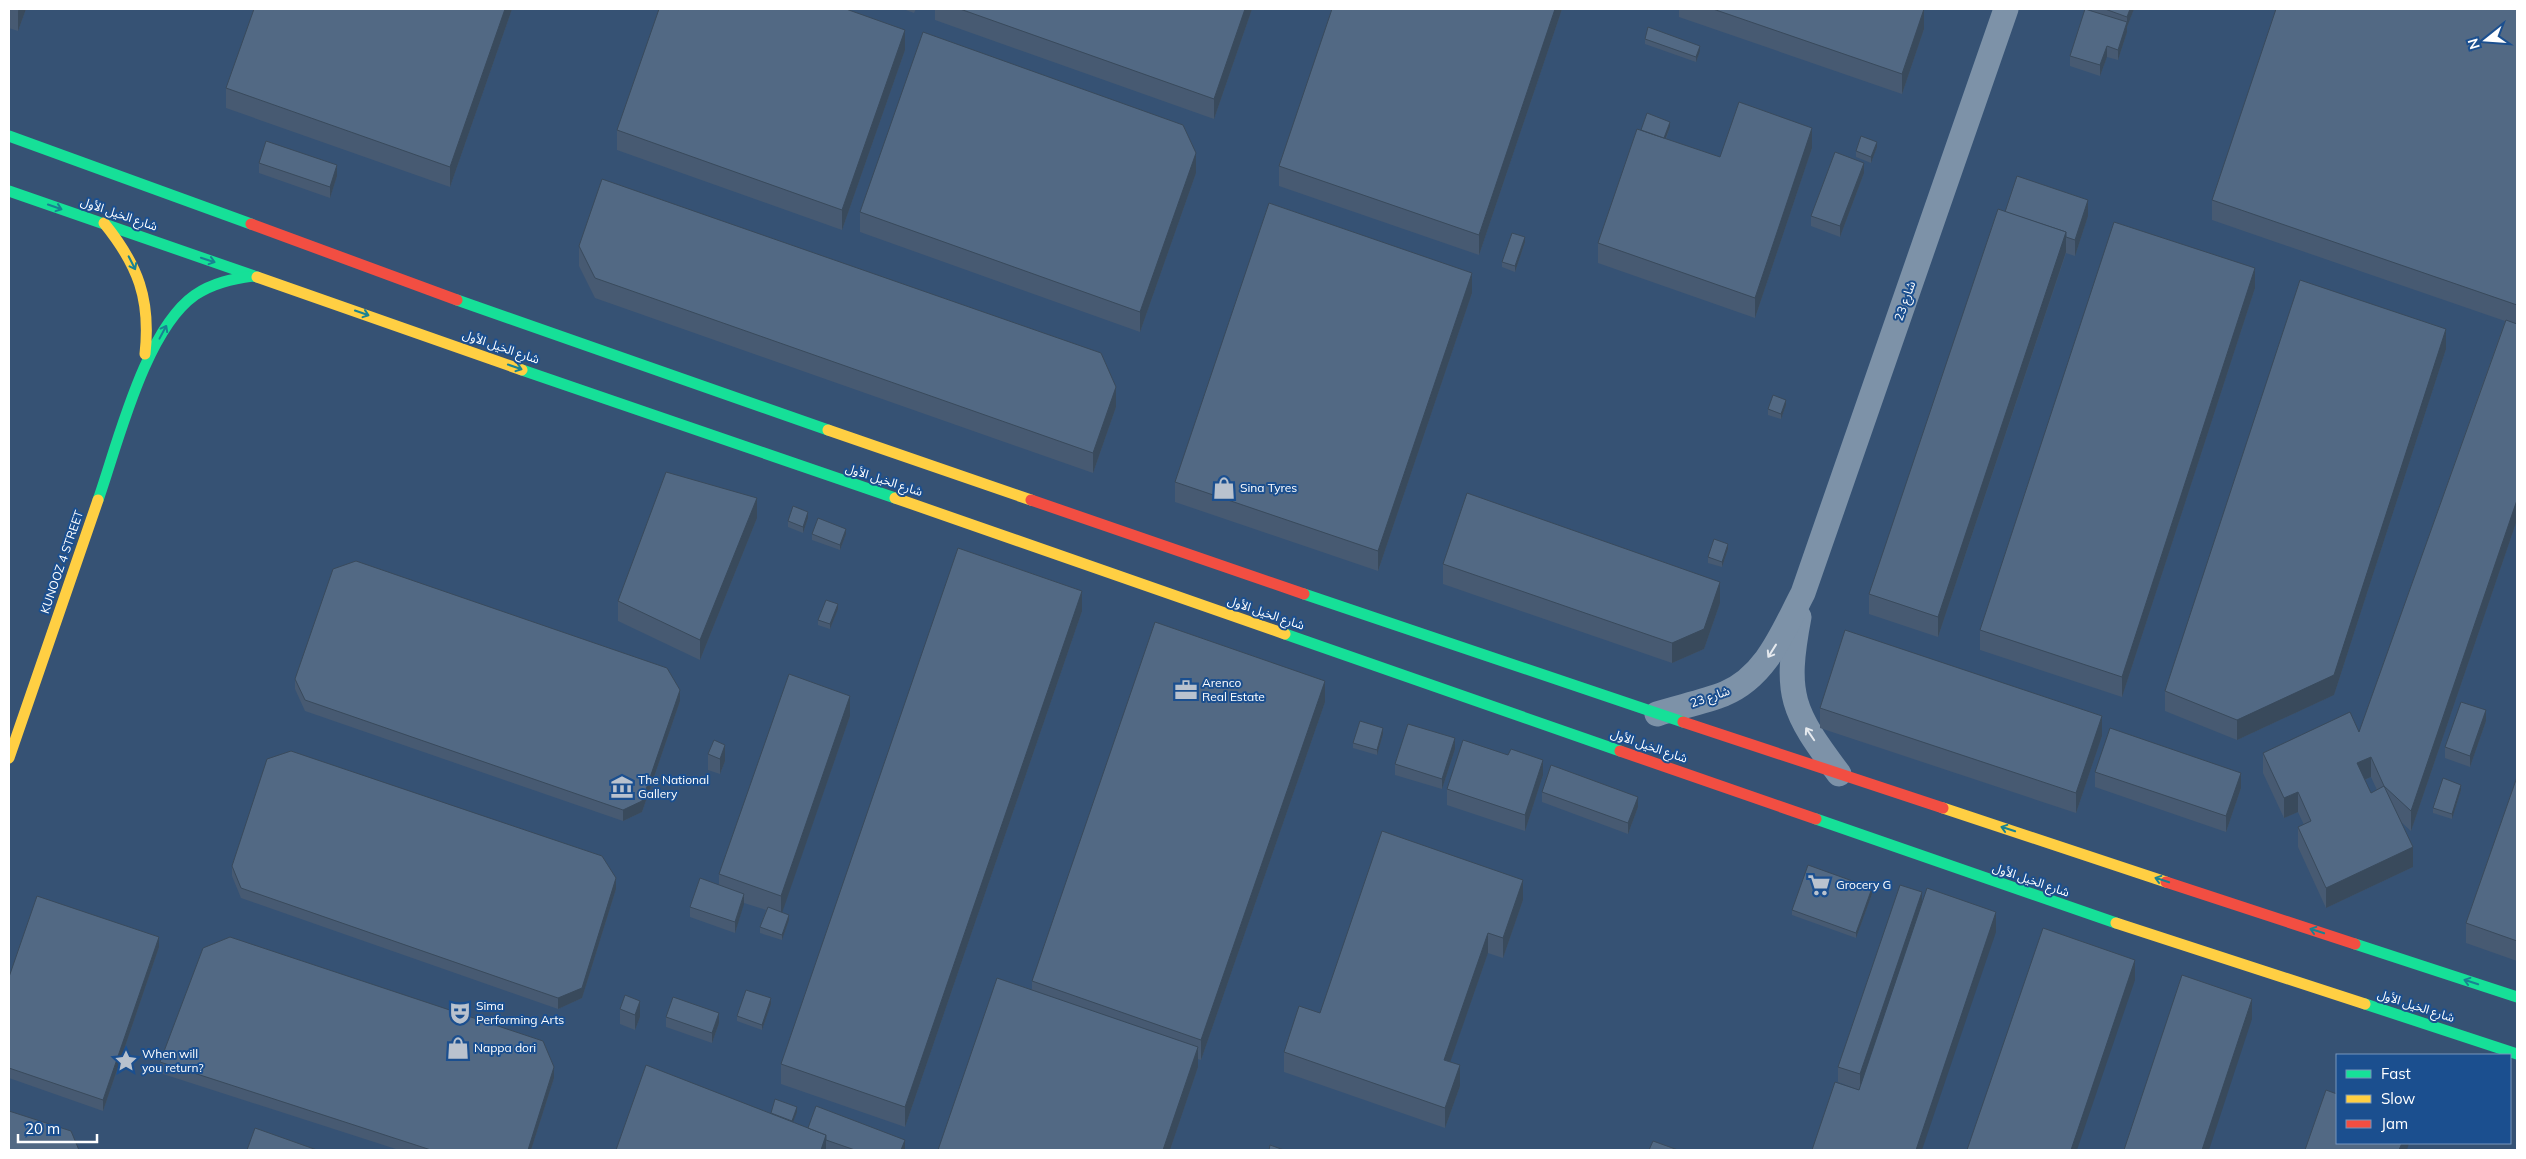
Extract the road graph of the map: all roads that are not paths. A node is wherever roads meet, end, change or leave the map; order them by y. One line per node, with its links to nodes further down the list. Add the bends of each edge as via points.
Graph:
1 (2006, 9): 7 (street, شارع 23)
2 (9, 136): 8 (main road, via 601,352)
3 (9, 191): 4 (main road, شارع الخيل الأول, one-way to 4)
4 (104, 224): 5 (main road, شارع الخيل الأول, one-way to 5); 6 (main road, KUNOOZ 4 STREET, one-way to 6, via 132,261 147,306 149,329)
5 (256, 276): 6 (main road, KUNOOZ 4 STREET, one-way to 5, via 169,321 189,298 220,281); 12 (main road, شارع الخيل الأول, one-way to 12, via 2041,898)
6 (141, 375): 9 (main road, KUNOOZ 4 STREET)
7 (1803, 593): 8 (street, شارع 23, one-way to 8, via 1774,648 1753,675 1724,694); 10 (street, شارع 23, one-way to 7, via 1800,717 1792,685 1792,651)
8 (1657, 714): 10 (main road)
9 (9, 758)
10 (1839, 774): 11 (main road, one-way to 10)
11 (2517, 997)
12 (2517, 1054)

